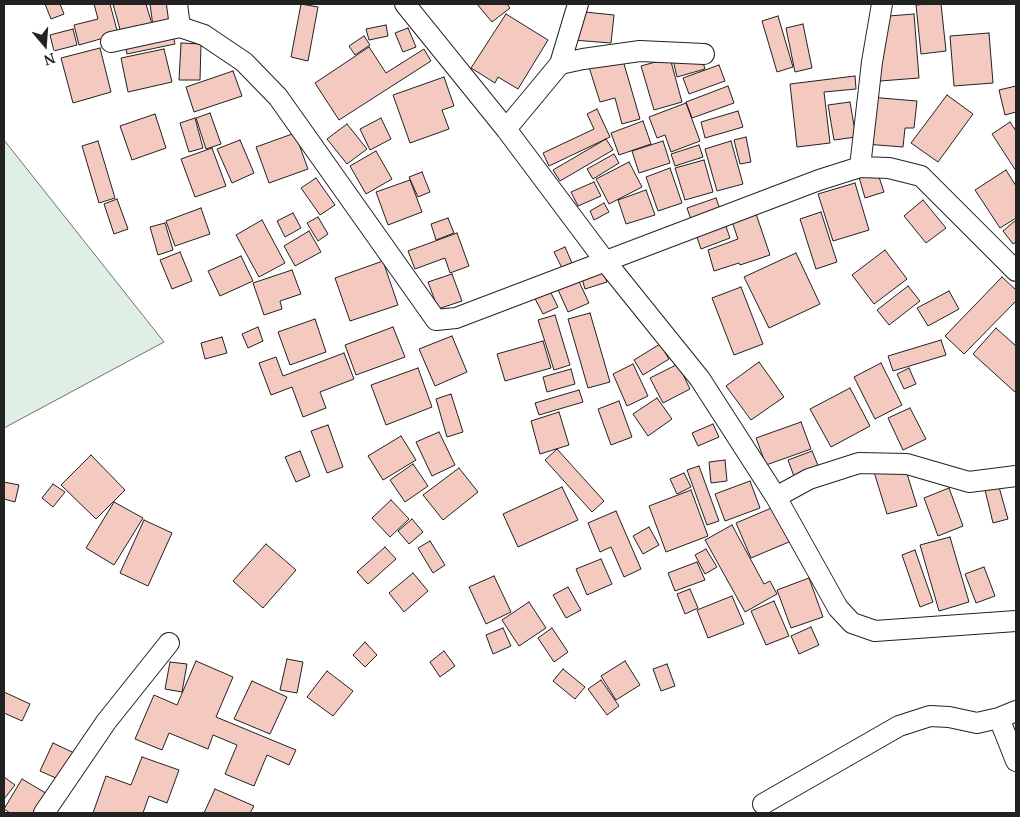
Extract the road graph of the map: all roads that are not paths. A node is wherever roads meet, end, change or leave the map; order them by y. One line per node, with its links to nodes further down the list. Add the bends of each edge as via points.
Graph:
1 (177, 4): 5 (street)
2 (405, 4): 9 (street)
3 (578, 4): 8 (street)
4 (882, 4): 10 (street)
5 (180, 27): 6 (street); 11 (street, via 204,35 244,62 278,97 436,320 456,318)
6 (111, 42)
7 (704, 54): 8 (street, via 640,51)
8 (560, 64): 9 (street)
9 (506, 129): 11 (street)
10 (860, 167): 11 (street); 12 (street, via 889,168 921,176)
11 (605, 261): 14 (street, via 700,379)
12 (1016, 271)
13 (1016, 476): 14 (street, via 969,482 907,464 859,463 809,479)
14 (776, 497): 15 (street, via 838,608 852,623 875,631)
15 (1016, 621)
16 (169, 643): 20 (street, via 106,722)
17 (1008, 714): 18 (street); 19 (street, via 977,724 930,716 899,726)
18 (1016, 761)
19 (763, 804)
20 (44, 813)

